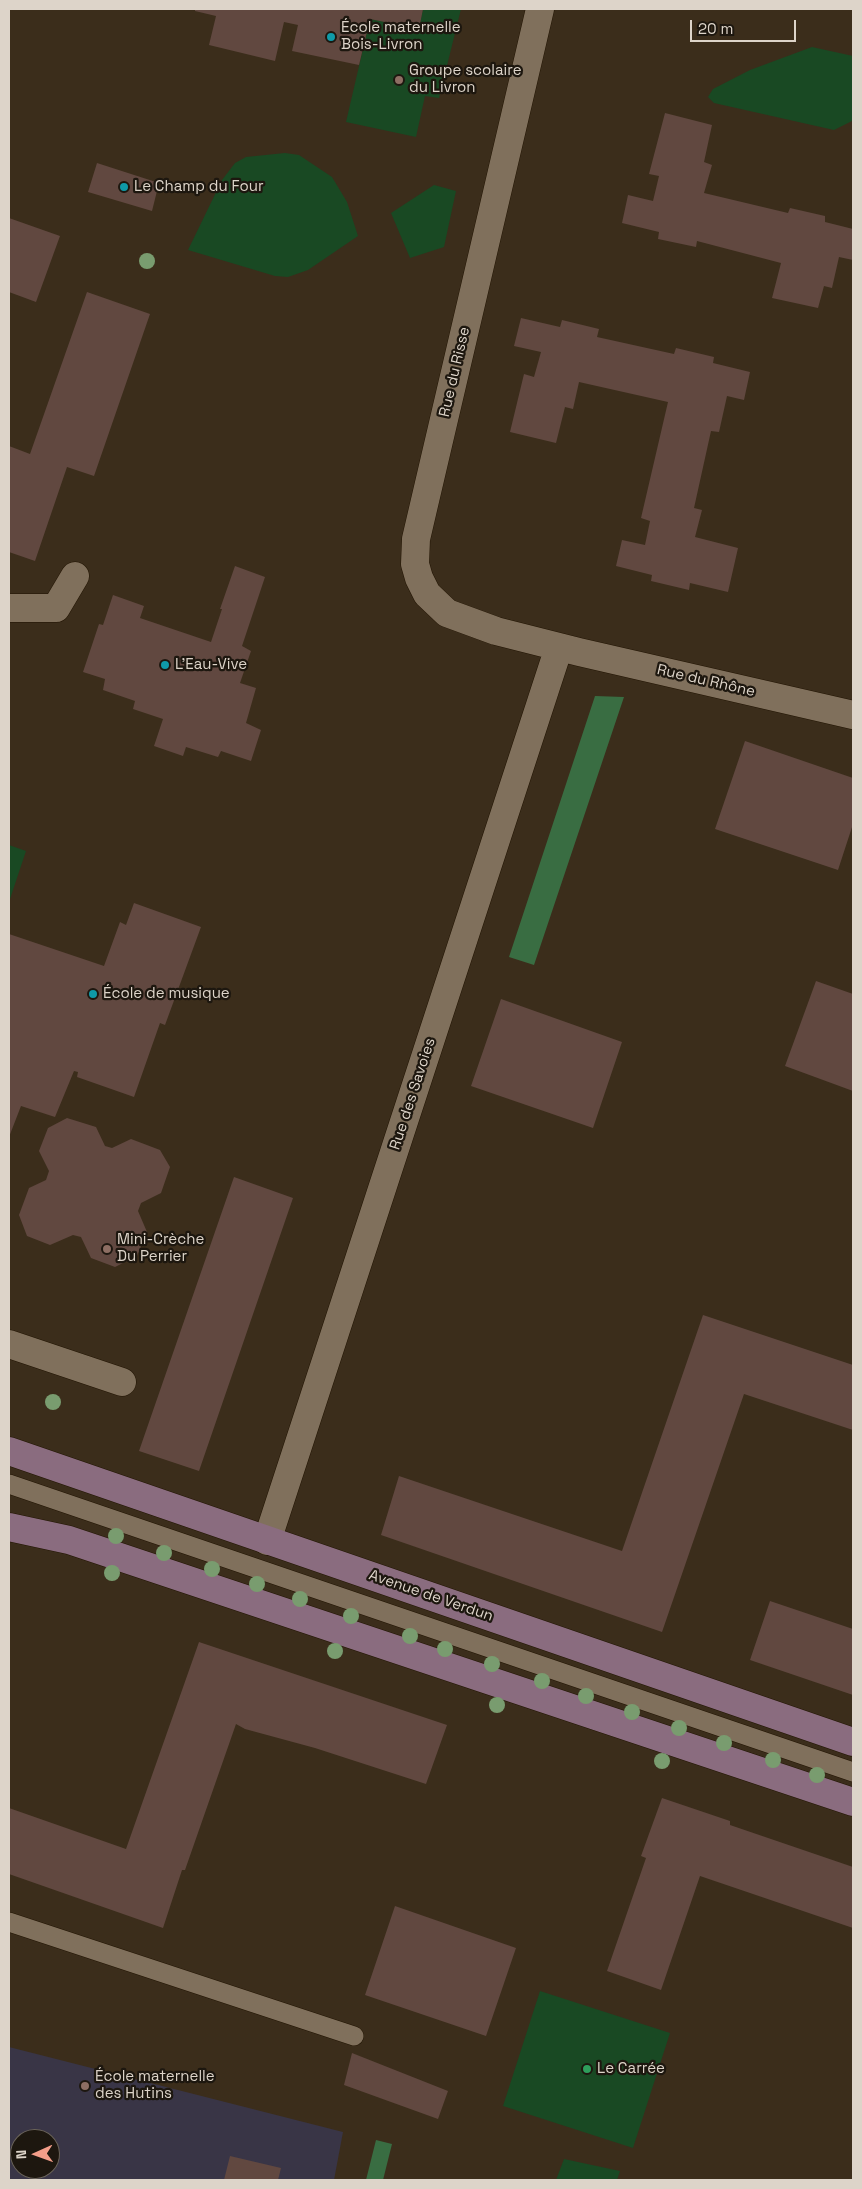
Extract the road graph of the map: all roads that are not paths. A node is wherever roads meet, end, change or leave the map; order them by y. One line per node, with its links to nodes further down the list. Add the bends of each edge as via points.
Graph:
1 (540, 9): 4 (street, Rue du Risse, via 414,551 419,578 427,594 447,613 496,631)
2 (75, 576): 3 (street, via 56,608)
3 (9, 608)
4 (559, 647): 5 (street, Rue du Rhône); 11 (street, Rue des Savoies)
5 (853, 715)
6 (9, 1344): 7 (street)
7 (122, 1382)
8 (9, 1451): 11 (street, Avenue de Verdun)
9 (9, 1484): 13 (lane, Avenue de Verdun)
10 (9, 1527): 14 (street, via 69,1540)
11 (267, 1541): 12 (street, Avenue de Verdun)
12 (853, 1742)
13 (853, 1772)
14 (853, 1802)
15 (9, 1922): 16 (lane)
16 (354, 2036)

